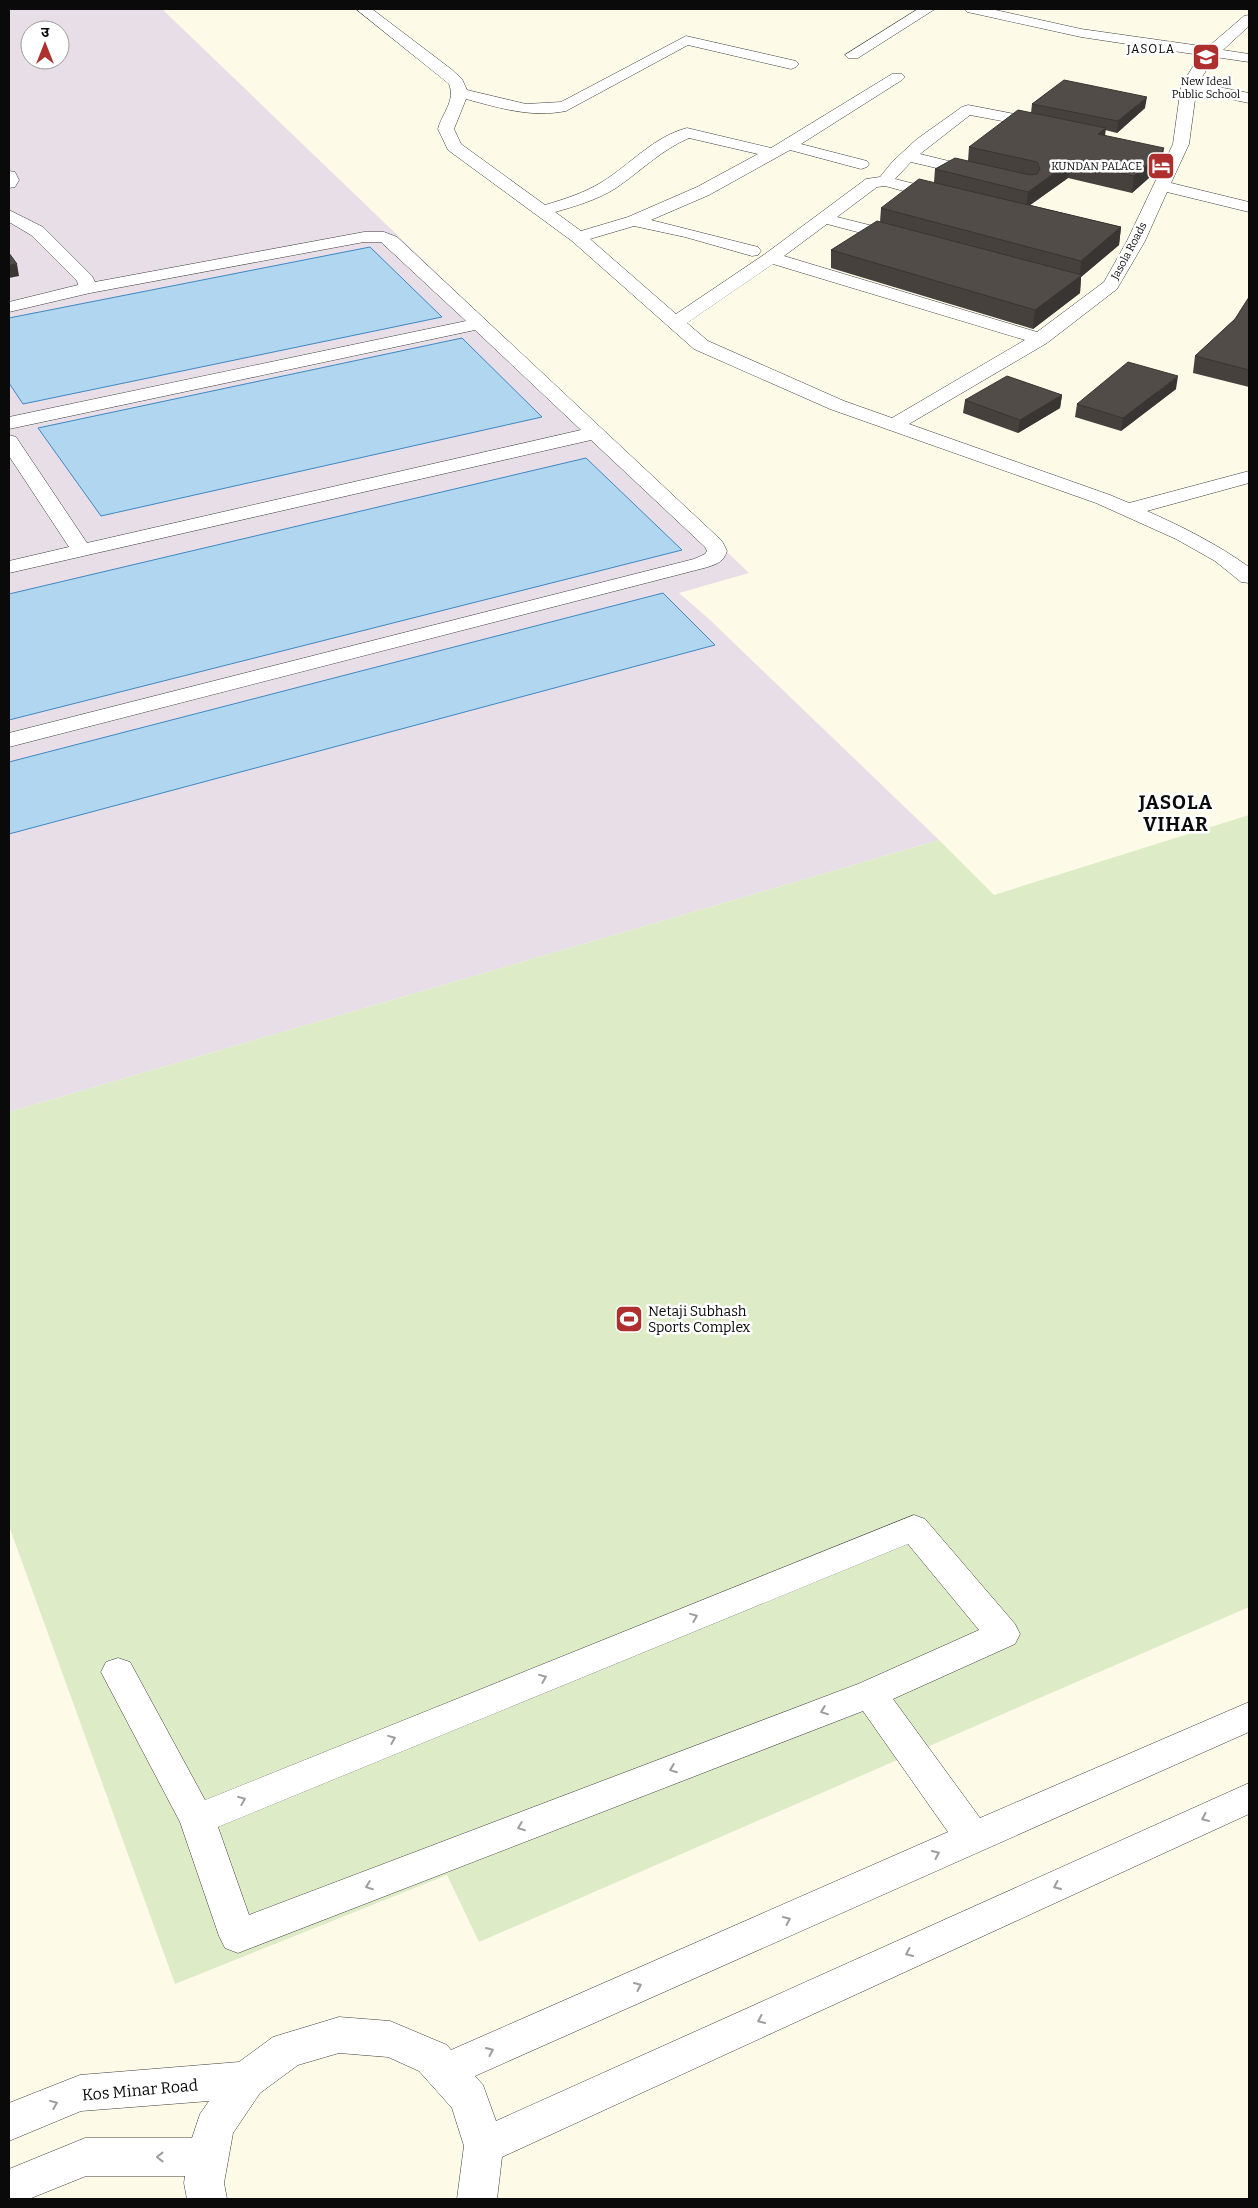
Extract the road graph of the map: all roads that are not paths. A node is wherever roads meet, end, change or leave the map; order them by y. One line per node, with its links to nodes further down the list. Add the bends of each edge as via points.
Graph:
1 (363, 9): 11 (street, via 446,72 457,84)
2 (928, 9): 6 (street)
3 (972, 9): 5 (street, via 1062,30)
4 (1246, 24): 5 (street, Jasola Roads)
5 (1211, 52): 7 (street); 10 (street, Jasola Roads)
6 (853, 55)
7 (1249, 58)
8 (792, 64): 11 (street, via 686,40 566,106 554,109 521,108)
9 (897, 77): 14 (street)
10 (1189, 86): 12 (street); 16 (street, Jasola Roads, via 1181,144)
11 (459, 93): 27 (street, via 446,128 454,147)
12 (1249, 98)
13 (1064, 128): 18 (street, via 968,110)
14 (788, 145): 17 (street); 19 (street)
15 (1159, 148): 16 (street)
16 (1177, 152): 24 (street, Jasola Roads)
17 (773, 153): 27 (street, via 687,133 664,143 609,185 584,198); 30 (street, via 703,191)
18 (908, 156): 21 (street); 22 (street)
19 (861, 164)
20 (9, 176): 23 (street)
21 (992, 176)
22 (885, 181): 25 (street); 29 (street, via 872,183)
23 (9, 183)
24 (1161, 186): 26 (street); 39 (street, Jasola Roads, via 1112,285)
25 (962, 201)
26 (1249, 207)
27 (542, 211): 31 (street)
28 (9, 215): 35 (street, via 37,231 86,280)
29 (826, 219): 32 (street); 34 (street)
30 (634, 222): 31 (street); 33 (street)
31 (578, 238): 37 (street)
32 (913, 242)
33 (752, 251)
34 (771, 258): 37 (street); 39 (street)
35 (85, 289): 36 (street); 38 (street, via 373,236 391,241)
36 (9, 307)
37 (674, 323): 41 (street, via 701,345 837,405)
38 (478, 324): 40 (street); 42 (street)
39 (1040, 339): 41 (street, Jasola Roads)
40 (9, 423)
41 (893, 425): 45 (street)
42 (595, 433): 46 (street); 49 (street, via 715,545 714,558)
43 (9, 441): 46 (street)
44 (1249, 476): 45 (street)
45 (1128, 510): 48 (street, via 1183,535 1222,557)
46 (81, 550): 47 (street)
47 (9, 567)
48 (1249, 578)
49 (9, 740)
50 (118, 1672): 54 (street)
51 (870, 1694): 54 (street, one-way to 54, via 238,1936); 54 (street, one-way to 51, via 914,1528 1003,1634); 55 (street)
52 (1249, 1716): 55 (street)
53 (1249, 1798): 59 (street, one-way to 59)
54 (197, 1818)
55 (973, 1838): 56 (street, one-way to 55)
56 (445, 2071): 57 (street, via 433,2058 390,2039 339,2035 286,2050); 59 (street, via 469,2098)
57 (246, 2080): 58 (street, Kos Minar Road, one-way to 57, via 80,2093); 60 (street, via 214,2127)
58 (9, 2122)
59 (484, 2146): 63 (street)
60 (208, 2157): 61 (street, one-way to 61, via 86,2157); 62 (street, via 204,2183)
61 (9, 2188)
62 (207, 2199)
63 (477, 2199)

